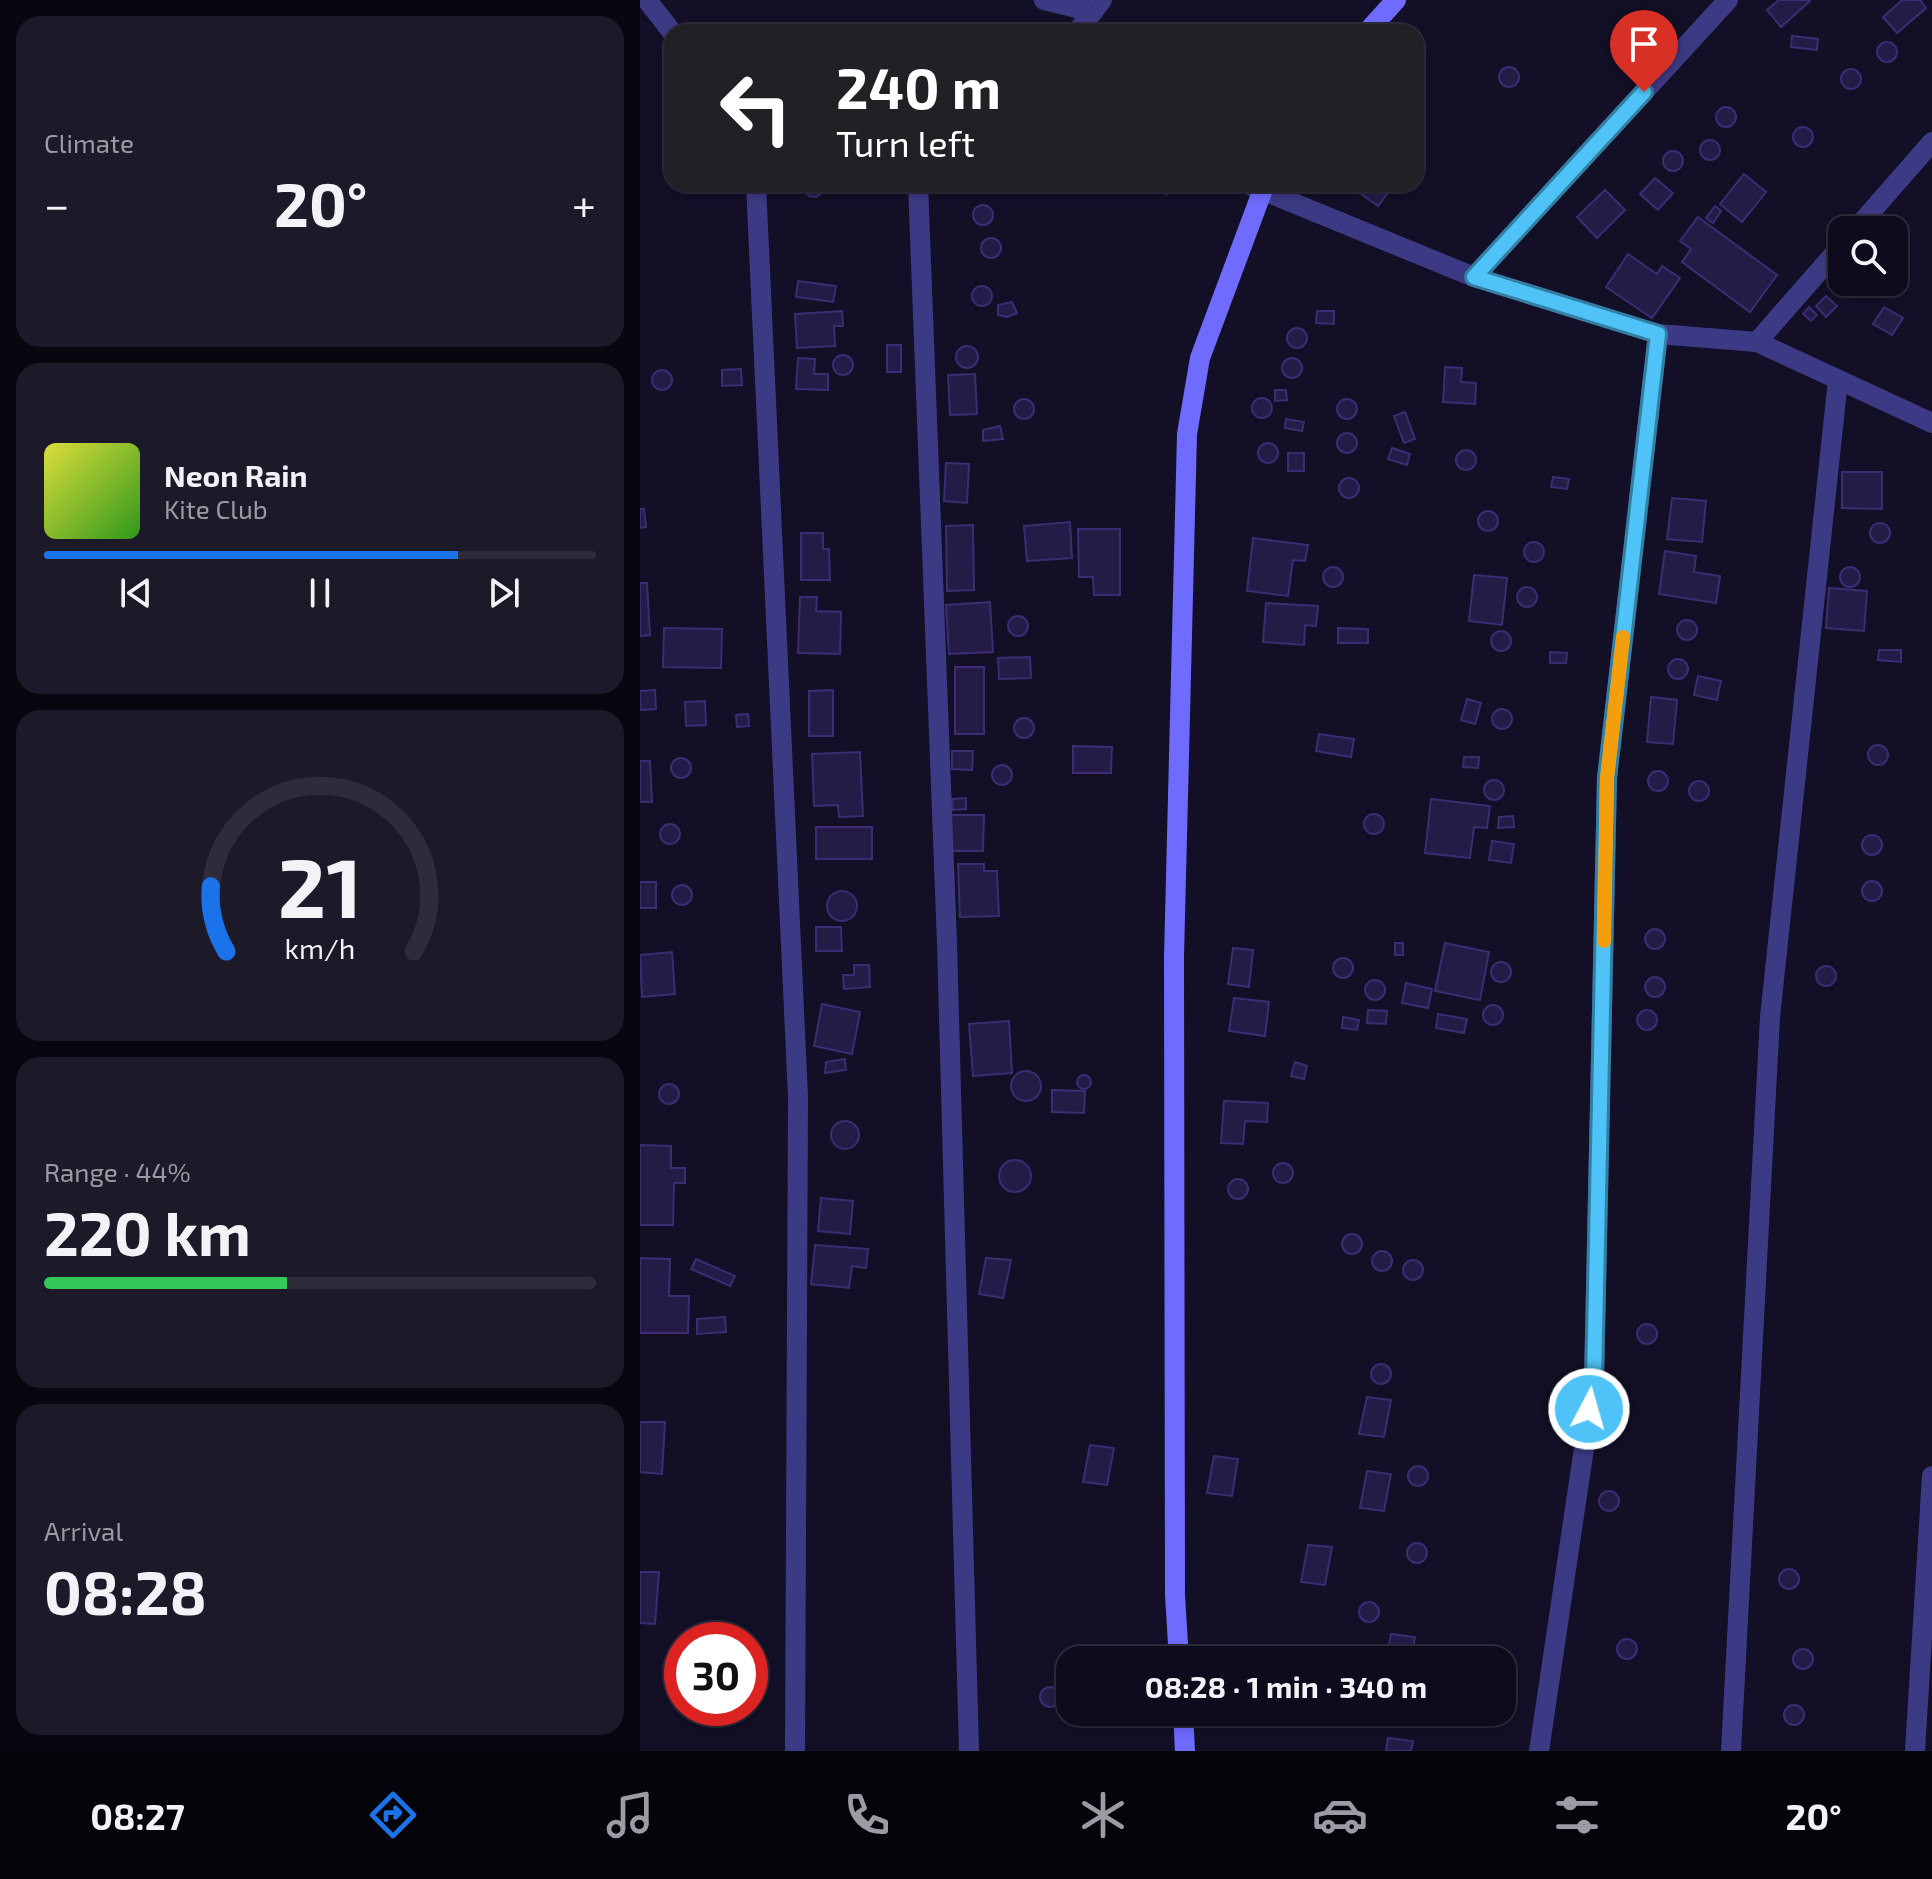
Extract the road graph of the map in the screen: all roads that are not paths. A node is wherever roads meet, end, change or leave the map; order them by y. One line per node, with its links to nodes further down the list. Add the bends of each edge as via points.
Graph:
1 (647, 0): 6 (street)
2 (1044, 0): 5 (street)
3 (1396, 0): 8 (street)
4 (1728, 0): 16 (street)
5 (1097, 6): 7 (street)
6 (666, 24)
7 (1083, 24)
8 (1374, 24)
9 (1932, 142): 14 (street)
10 (756, 192): 24 (street, via 798,1086)
11 (918, 192): 25 (street, via 947,943)
12 (1256, 192): 22 (street, via 1200,358 1187,434 1174,957)
13 (1274, 192): 16 (street)
14 (1867, 216)
15 (1828, 261): 18 (street)
16 (1474, 277): 17 (street)
17 (1658, 334): 18 (street); 27 (street, via 1607,778 1594,1381)
18 (1757, 342): 19 (street)
19 (1838, 380): 20 (street); 28 (street, via 1770,1017)
20 (1932, 423)
21 (1932, 1476): 29 (street)
22 (1178, 1646)
23 (1184, 1726): 26 (street)
24 (795, 1751)
25 (969, 1751)
26 (1185, 1751)
27 (1539, 1751)
28 (1731, 1751)
29 (1915, 1751)

